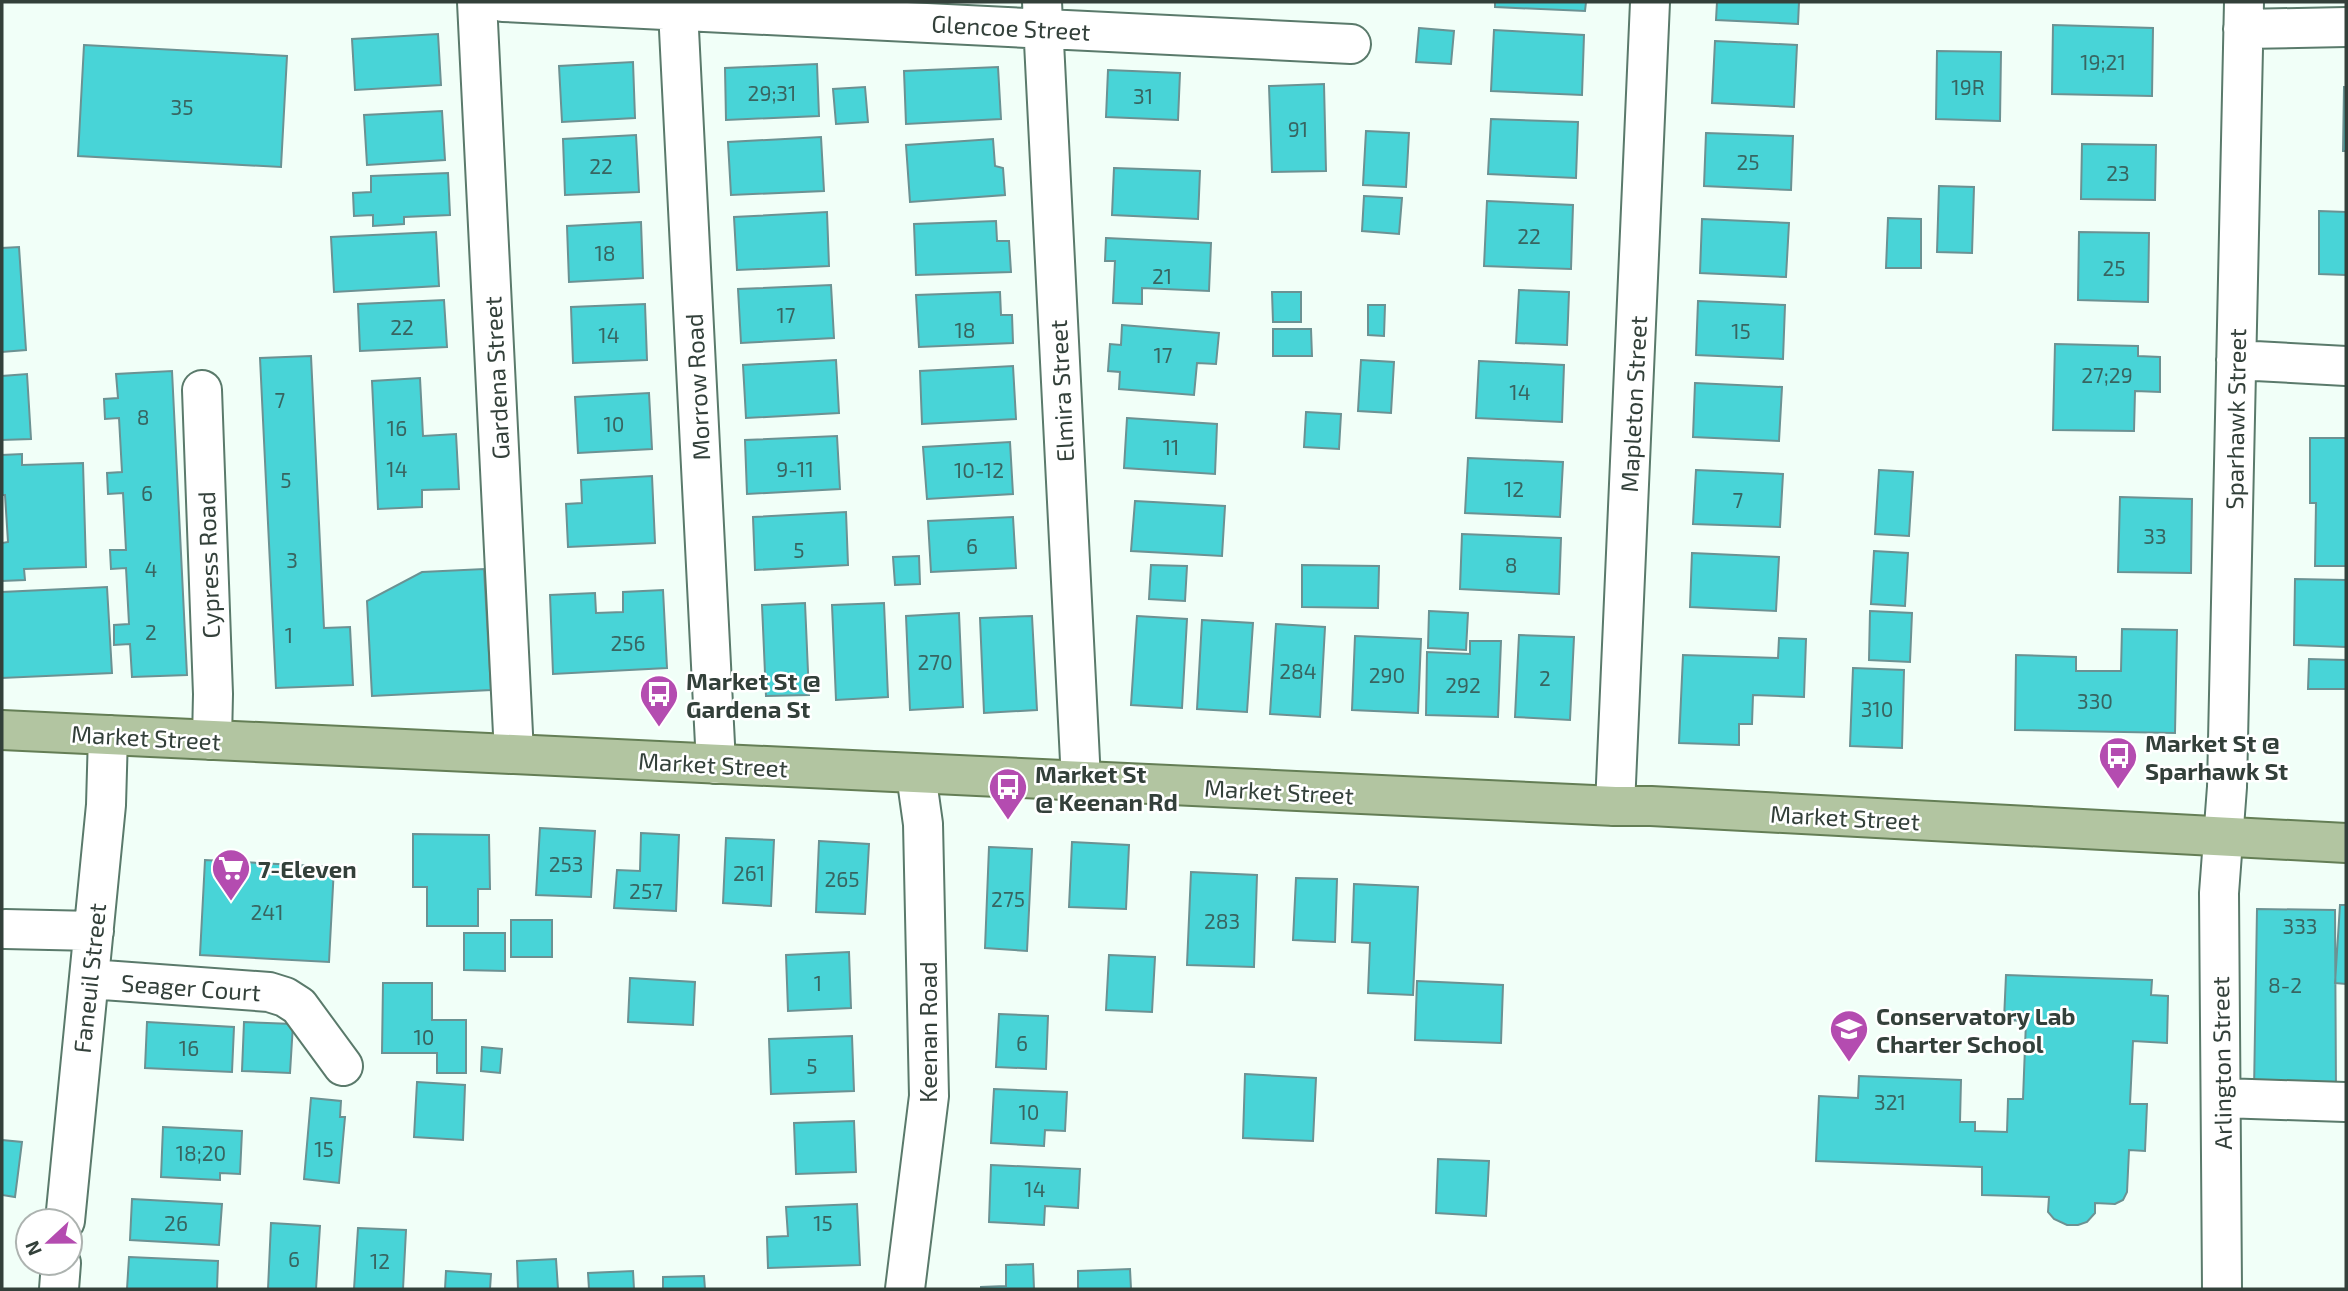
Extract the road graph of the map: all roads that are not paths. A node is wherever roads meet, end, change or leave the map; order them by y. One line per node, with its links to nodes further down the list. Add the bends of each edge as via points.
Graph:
1 (477, 2): 16 (street, Gardena Street)
2 (503, 2): 5 (street, Glencoe Street)
3 (1650, 2): 20 (street, Mapleton Street)
4 (759, 8): 5 (street, Glencoe Street); 6 (street, Glencoe Street)
5 (678, 10): 17 (street, Morrow Road)
6 (1043, 15): 9 (street, Glencoe Street); 19 (street, Elmira Street)
7 (2244, 15): 8 (street); 10 (street, Sparhawk Street)
8 (2346, 27)
9 (1350, 44)
10 (2236, 359): 11 (street); 21 (street, Sparhawk Street)
11 (2346, 366)
12 (202, 390): 15 (street, Cypress Road)
13 (2, 730): 14 (main road, Market Street)
14 (108, 735): 15 (main road, Market Street); 24 (street, Faneuil Street)
15 (212, 740): 16 (main road, Market Street)
16 (514, 754): 17 (main road, Market Street)
17 (716, 764): 18 (main road, Market Street)
18 (916, 774): 19 (main road, Market Street); 30 (street, Keenan Road, via 923,824 929,1096)
19 (1081, 781): 20 (main road, Market Street)
20 (1615, 806): 21 (main road, Market Street)
21 (2223, 836): 22 (main road, Market Street); 27 (street, Arlington Street, via 2219,892)
22 (2346, 843)
23 (5, 929): 24 (street)
24 (94, 931): 25 (street, Faneuil Street)
25 (89, 979): 26 (street, Seager Court, via 269,992 285,997 299,1006); 29 (street, Faneuil Street)
26 (343, 1066)
27 (2222, 1098): 28 (street); 31 (street, Arlington Street)
28 (2344, 1102)
29 (66, 1207)
30 (905, 1289)
31 (2222, 1289)

